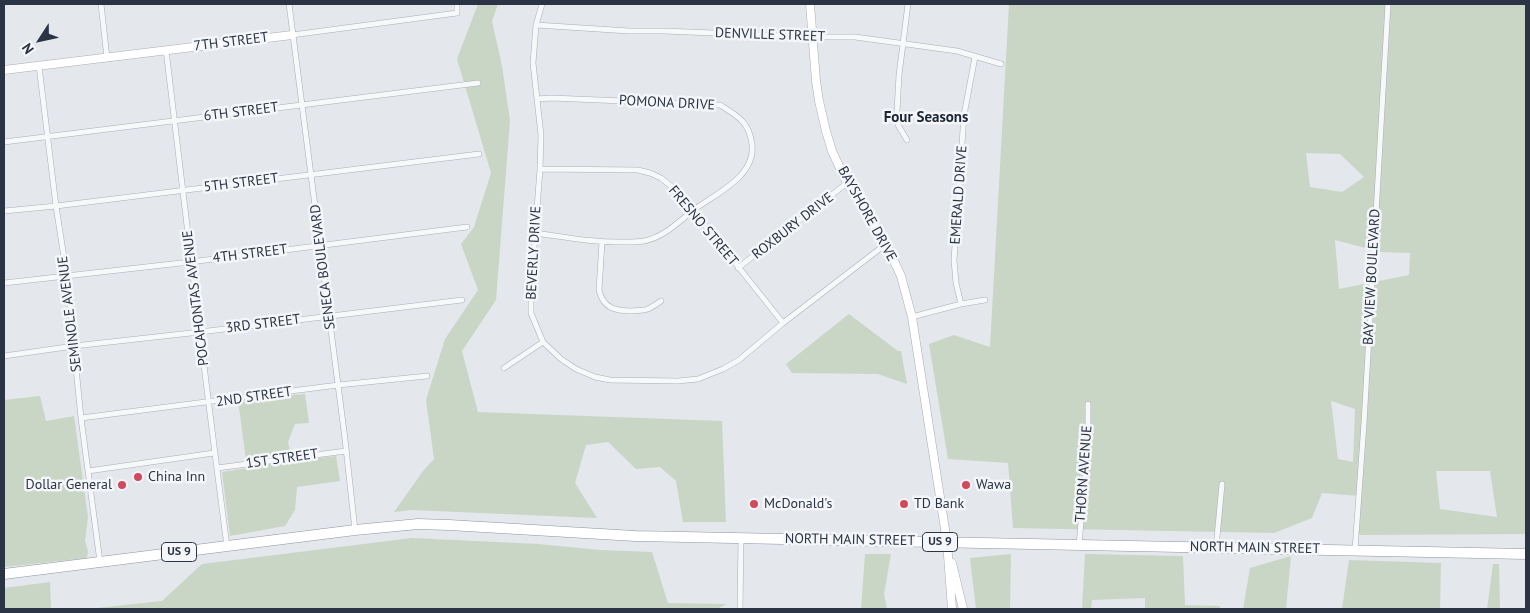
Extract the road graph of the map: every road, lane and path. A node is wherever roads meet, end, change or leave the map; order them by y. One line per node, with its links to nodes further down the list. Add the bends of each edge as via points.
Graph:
1 (101, 4): 14 (street)
2 (289, 4): 9 (street, SENECA BOULEVARD)
3 (456, 4): 9 (street, 7TH STREET, via 457,13)
4 (542, 4): 8 (street, BEVERLY DRIVE)
5 (810, 4): 10 (street, BAYSHORE DRIVE)
6 (908, 4): 11 (street)
7 (1388, 4): 70 (street, BAY VIEW BOULEVARD)
8 (536, 25): 10 (street, DENVILLE STREET); 19 (street, BEVERLY DRIVE, via 533,62)
9 (292, 35): 12 (street, 7TH STREET); 20 (street, SENECA BOULEVARD)
10 (812, 37): 11 (street, DENVILLE STREET, via 855,37); 28 (street, BAYSHORE DRIVE, via 822,117 832,151)
11 (904, 44): 13 (street, DENVILLE STREET, via 957,51); 23 (street, via 897,111 898,125)
12 (166, 50): 14 (street, 7TH STREET); 21 (street, POCAHONTAS AVENUE)
13 (975, 57): 15 (street, DENVILLE STREET); 45 (street, EMERALD DRIVE, via 964,115 954,260)
14 (107, 58): 16 (street, 7TH STREET)
15 (1001, 64)
16 (39, 66): 17 (street, 7TH STREET); 22 (street, SEMINOLE AVENUE)
17 (4, 70)
18 (478, 83): 20 (street, 6TH STREET)
19 (537, 99): 26 (street, BEVERLY DRIVE); 31 (street, POMONA DRIVE, via 720,105 735,114 750,131 753,152 749,164 734,182)
20 (301, 104): 21 (street, 6TH STREET); 27 (street, SENECA BOULEVARD)
21 (174, 120): 22 (street, 6TH STREET); 29 (street, POCAHONTAS AVENUE)
22 (48, 136): 24 (street, 6TH STREET); 30 (street, SEMINOLE AVENUE)
23 (907, 140)
24 (4, 142)
25 (479, 154): 27 (street, 5TH STREET)
26 (540, 169): 31 (street, FRESNO STREET, via 638,170 650,173 672,187); 34 (street, BEVERLY DRIVE)
27 (311, 175): 29 (street, 5TH STREET); 37 (street, SENECA BOULEVARD)
28 (847, 184): 36 (street, BAYSHORE DRIVE); 39 (street, ROXBURY DRIVE)
29 (184, 190): 30 (street, 5TH STREET); 38 (street, POCAHONTAS AVENUE)
30 (56, 206): 32 (street, 5TH STREET); 40 (street, SEMINOLE AVENUE)
31 (693, 210): 35 (street, POMONA DRIVE, via 675,227 650,240); 39 (street, FRESNO STREET)
32 (4, 211)
33 (467, 227): 37 (street, 4TH STREET)
34 (535, 233): 35 (street, POMONA DRIVE); 50 (street, BEVERLY DRIVE, via 530,313)
35 (602, 242): 44 (street, via 599,290 604,303 623,311 646,310)
36 (886, 244): 47 (street, BAYSHORE DRIVE, via 901,276); 48 (street, BEVERLY DRIVE)
37 (320, 245): 38 (street, 4TH STREET); 46 (street, SENECA BOULEVARD)
38 (190, 262): 40 (street, 4TH STREET); 49 (street, POCAHONTAS AVENUE)
39 (738, 268): 48 (street, FRESNO STREET)
40 (67, 277): 41 (street, 4TH STREET); 51 (street, SEMINOLE AVENUE)
41 (4, 283)
42 (462, 300): 46 (street, 3RD STREET)
43 (985, 300): 45 (street)
44 (661, 301)
45 (961, 304): 47 (street)
46 (328, 316): 49 (street, 3RD STREET); 55 (street, SENECA BOULEVARD)
47 (912, 317): 66 (street, BAYSHORE DRIVE)
48 (783, 323): 50 (street, BEVERLY DRIVE, via 724,369 698,379 678,382 595,377 561,359)
49 (200, 332): 51 (street, 3RD STREET); 56 (street, POCAHONTAS AVENUE)
50 (543, 342): 53 (street)
51 (74, 346): 52 (street, 3RD STREET); 58 (street, SEMINOLE AVENUE)
52 (4, 356)
53 (504, 368)
54 (428, 376): 55 (street, 2ND STREET)
55 (338, 386): 56 (street, 2ND STREET); 59 (street, SENECA BOULEVARD)
56 (208, 403): 58 (street, 2ND STREET); 60 (street, POCAHONTAS AVENUE)
57 (1088, 404): 67 (street, THORN AVENUE, via 1088,443)
58 (81, 418): 62 (street, SEMINOLE AVENUE)
59 (346, 450): 61 (street, 1ST STREET); 64 (street, SENECA BOULEVARD)
60 (214, 453): 61 (street, POCAHONTAS AVENUE); 62 (street)
61 (217, 468): 68 (street, POCAHONTAS AVENUE)
62 (88, 471): 72 (street, SEMINOLE AVENUE)
63 (1222, 484): 69 (street)
64 (355, 530): 65 (highway, NORTH MAIN STREET / US 9, via 444,524 635,536); 68 (highway, US 9)
65 (741, 538): 66 (highway, NORTH MAIN STREET / US 9); 74 (street)
66 (947, 542): 67 (highway, NORTH MAIN STREET / US 9); 75 (street); 76 (street)
67 (1079, 544): 69 (highway, NORTH MAIN STREET / US 9)
68 (227, 546): 72 (highway, US 9)
69 (1216, 548): 70 (highway, NORTH MAIN STREET / US 9)
70 (1355, 550): 71 (highway, NORTH MAIN STREET / US 9)
71 (1526, 554)
72 (100, 562): 73 (highway, US 9)
73 (4, 574)
74 (740, 609)
75 (952, 609)
76 (963, 609)

